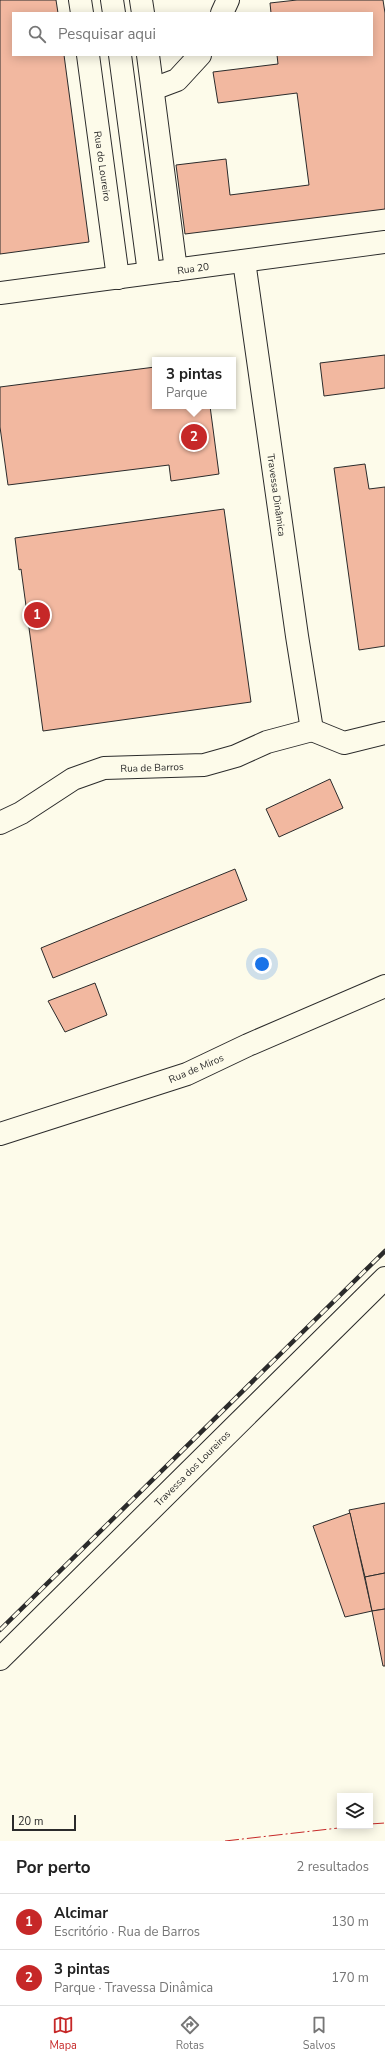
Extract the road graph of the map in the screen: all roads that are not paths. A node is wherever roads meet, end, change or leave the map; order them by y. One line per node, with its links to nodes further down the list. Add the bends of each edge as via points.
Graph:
1 (80, 0): 5 (street)
2 (112, 0): 6 (street)
3 (141, 0): 7 (street)
4 (228, 0): 8 (street)
5 (82, 12)
6 (114, 12)
7 (143, 12)
8 (222, 12)
9 (88, 56): 18 (street, Rua do Loureiro)
10 (120, 56): 17 (street)
11 (148, 56): 13 (street)
12 (199, 56): 13 (street, via 177,80)
13 (153, 89): 16 (street)
14 (385, 242): 15 (street, Rua 20)
15 (244, 261): 16 (street, Rua 20); 20 (street, Travessa Dinâmica)
16 (176, 270): 17 (street, Rua 20)
17 (149, 273): 18 (street, Rua 20)
18 (118, 278): 19 (street, Rua 20)
19 (0, 293)
20 (312, 730): 21 (street, via 344,743); 22 (street, Rua de Barros, via 267,742 236,756 204,765 104,768 73,779 21,813)
21 (385, 733)
22 (0, 823)
23 (385, 986): 24 (street, Rua de Miros, via 187,1074)
24 (0, 1134)
25 (385, 1278): 26 (street, Travessa dos Loureiros)
26 (0, 1659)

